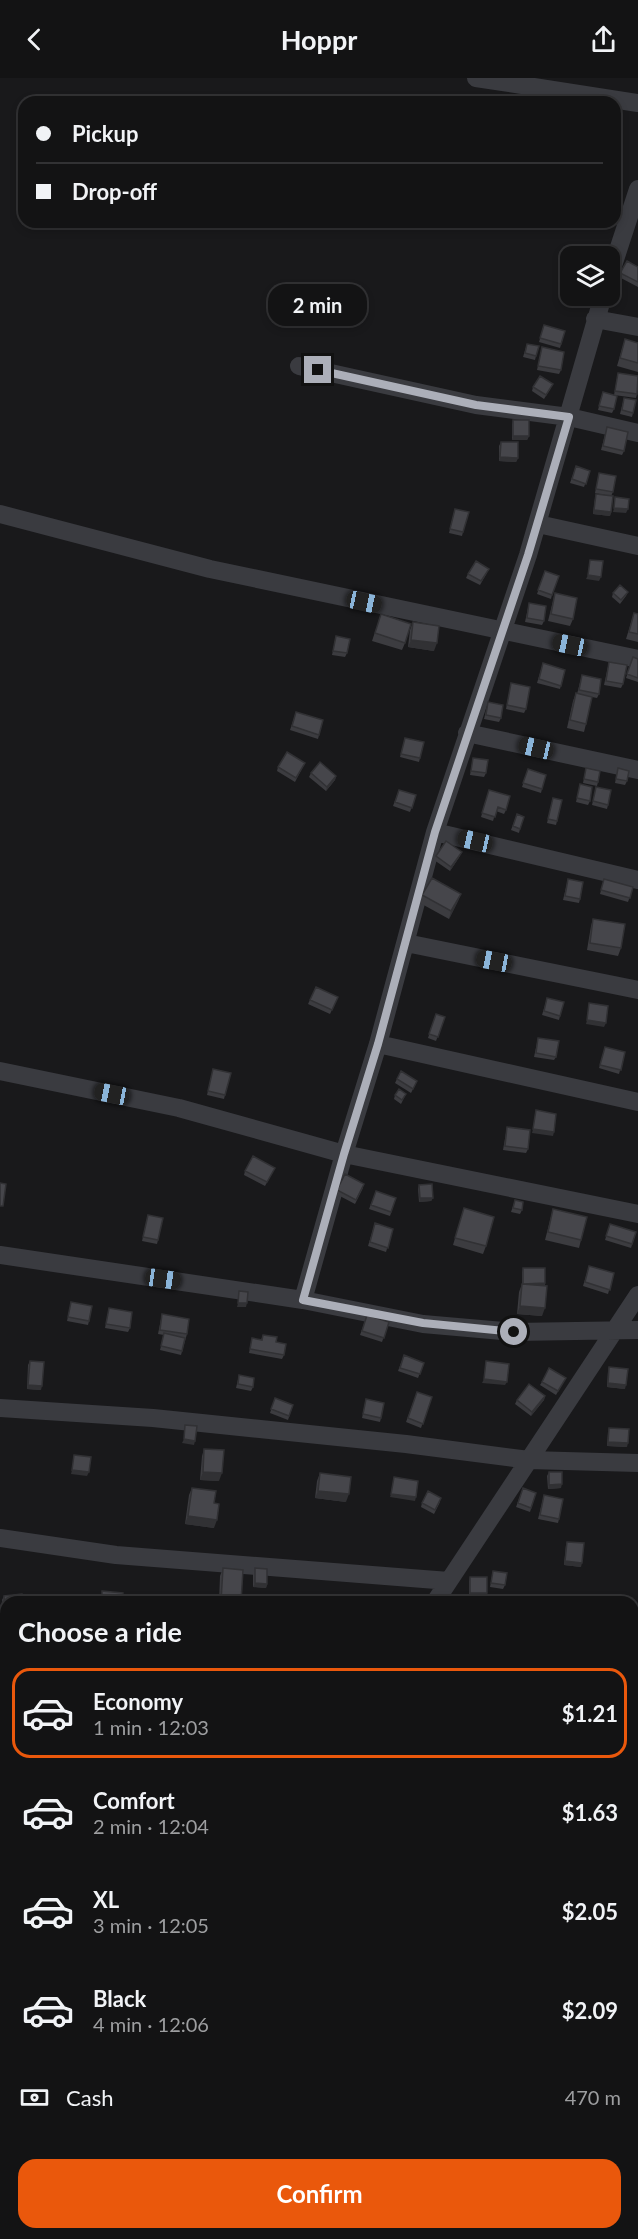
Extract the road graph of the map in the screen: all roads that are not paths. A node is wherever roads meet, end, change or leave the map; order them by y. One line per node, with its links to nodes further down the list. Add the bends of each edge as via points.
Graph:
1 (476, 78): 2 (street)
2 (593, 96)
3 (621, 100): 4 (street)
4 (638, 103)
5 (638, 189): 6 (street)
6 (635, 211): 7 (street)
7 (620, 250)
8 (600, 306): 9 (street)
9 (595, 319): 10 (street); 12 (street)
10 (638, 327)
11 (299, 366): 12 (street, via 476,405)
12 (569, 417): 13 (street); 15 (street)
13 (638, 433)
14 (0, 514): 17 (street, via 210,569)
15 (538, 524): 16 (street); 17 (street)
16 (638, 546)
17 (502, 631): 18 (street); 19 (street)
18 (638, 659)
19 (467, 733): 20 (street); 21 (street)
20 (638, 771)
21 (435, 832): 22 (street); 23 (street)
22 (638, 880)
23 (406, 943): 24 (street); 25 (street)
24 (638, 990)
25 (378, 1044): 27 (street); 28 (street)
26 (0, 1071): 28 (street, via 179,1108)
27 (638, 1102)
28 (344, 1154): 29 (street); 32 (street)
29 (638, 1214)
30 (0, 1255): 32 (street)
31 (638, 1295): 33 (street)
32 (303, 1300): 33 (street, via 423,1323 514,1332)
33 (617, 1330): 34 (street); 36 (street)
34 (638, 1330)
35 (0, 1408): 36 (street, via 153,1418)
36 (529, 1460): 37 (street); 39 (street)
37 (638, 1463)
38 (0, 1538): 39 (street, via 116,1555)
39 (449, 1581): 40 (street)
40 (439, 1596)

